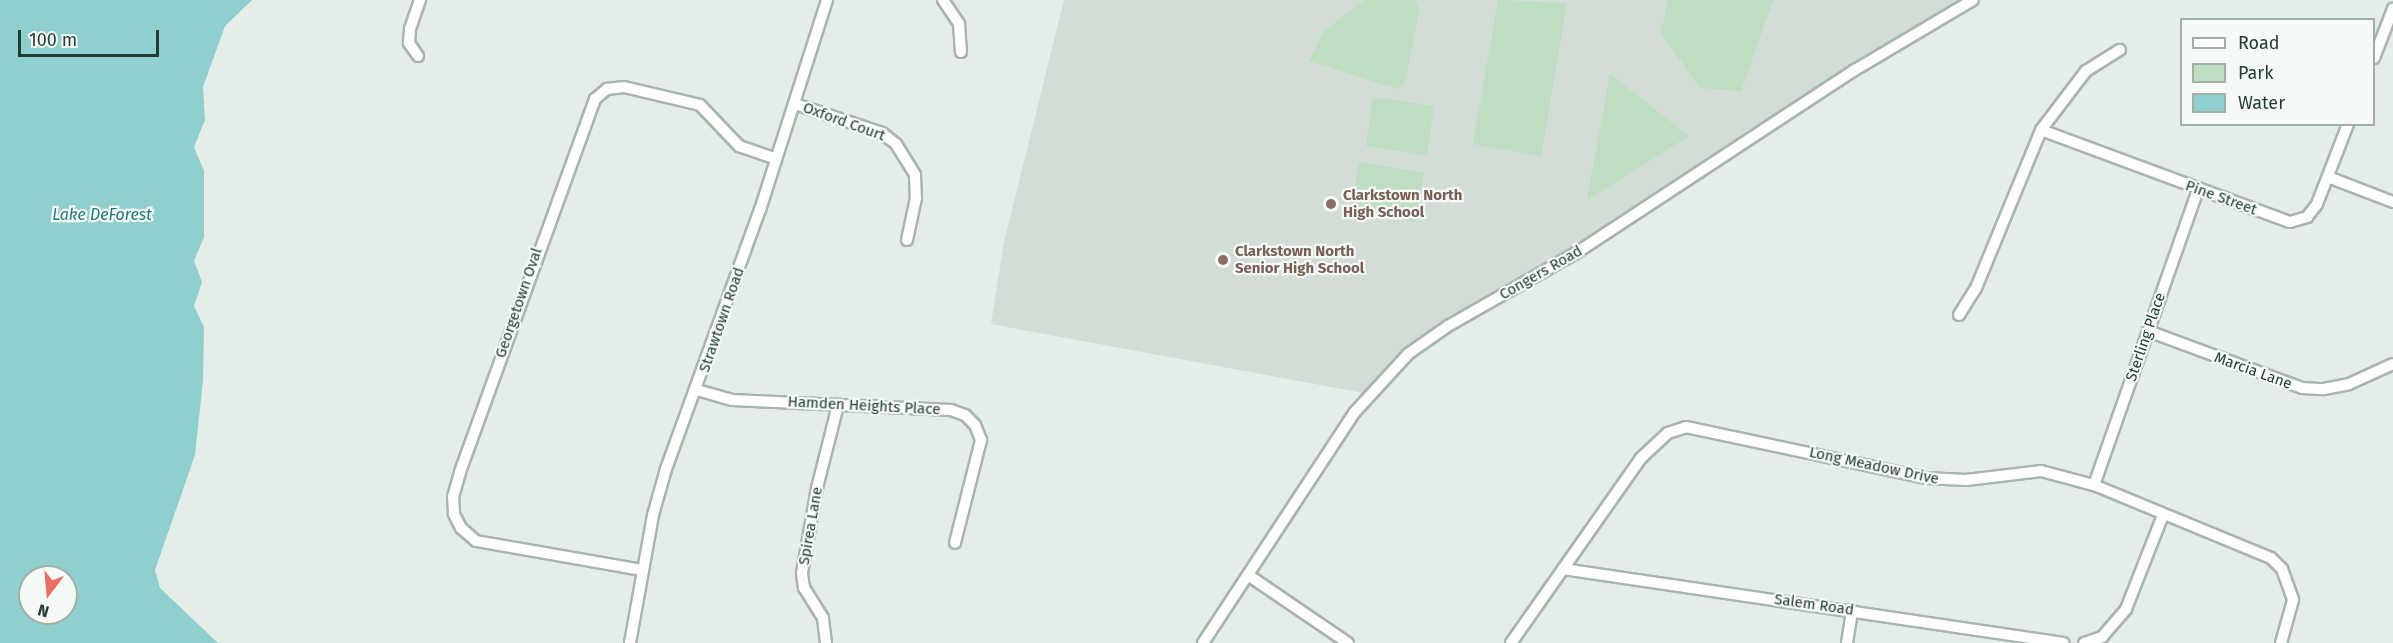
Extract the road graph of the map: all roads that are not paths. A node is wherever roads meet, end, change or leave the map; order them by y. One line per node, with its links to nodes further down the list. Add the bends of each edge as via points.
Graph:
1 (420, 0): 10 (street, via 409,43)
2 (827, 0): 11 (street, Strawtown Road)
3 (943, 0): 8 (street, via 959,24)
4 (1973, 0): 29 (street, Congers Road, via 1824,89 1576,254 1448,326 1408,354 1354,413)
5 (2393, 9): 6 (street)
6 (2388, 36): 9 (street)
7 (2120, 50): 13 (street, via 2086,71)
8 (961, 52)
9 (2375, 55)
10 (418, 56)
11 (795, 104): 14 (street, Strawtown Road); 18 (street, Oxford Court, via 882,133 896,144 915,175 916,198)
12 (2347, 126): 15 (street, Pine Street)
13 (2041, 130): 16 (street, Pine Street); 19 (street, via 1976,288)
14 (776, 159): 22 (street, Strawtown Road); 28 (street, Georgetown Oval, via 739,146 700,105 624,87 607,89 595,99 586,115 460,472 453,497 454,514 461,528 476,540)
15 (2328, 177): 16 (street, Pine Street, via 2307,217 2290,222); 17 (street)
16 (2198, 190): 20 (street, Sterling Place)
17 (2393, 202)
18 (907, 240)
19 (1959, 315)
20 (2148, 331): 21 (street, Marcia Lane, via 2302,388 2349,384); 24 (street, Sterling Place)
21 (2393, 364)
22 (697, 390): 23 (street, Hamden Heights Place, via 732,400); 28 (street, Strawtown Road, via 666,469)
23 (838, 405): 26 (street, Hamden Heights Place, via 951,410 975,424 981,440 979,458); 32 (street, Spirea Lane, via 817,488 802,573 804,588 823,618)
24 (2094, 485): 25 (street, Long Meadow Drive); 27 (street, Long Meadow Drive, via 2041,471 1966,480 1926,478 1686,427 1668,433 1641,458)
25 (2163, 514): 38 (street, via 2126,609 2102,637); 39 (street, Long Meadow Drive, via 2255,549 2283,569 2292,600)
26 (955, 543)
27 (1563, 569): 30 (street, Salem Road); 35 (street, Long Meadow Drive)
28 (642, 570): 31 (street, Strawtown Road)
29 (1248, 575): 33 (street, Congers Road); 34 (street)
30 (1852, 610): 36 (street); 37 (street, Salem Road)
31 (630, 643)
32 (826, 643)
33 (1203, 643)
34 (1348, 643)
35 (1511, 643)
36 (1847, 643)
37 (2064, 643)
38 (2084, 643)
39 (2281, 643)

